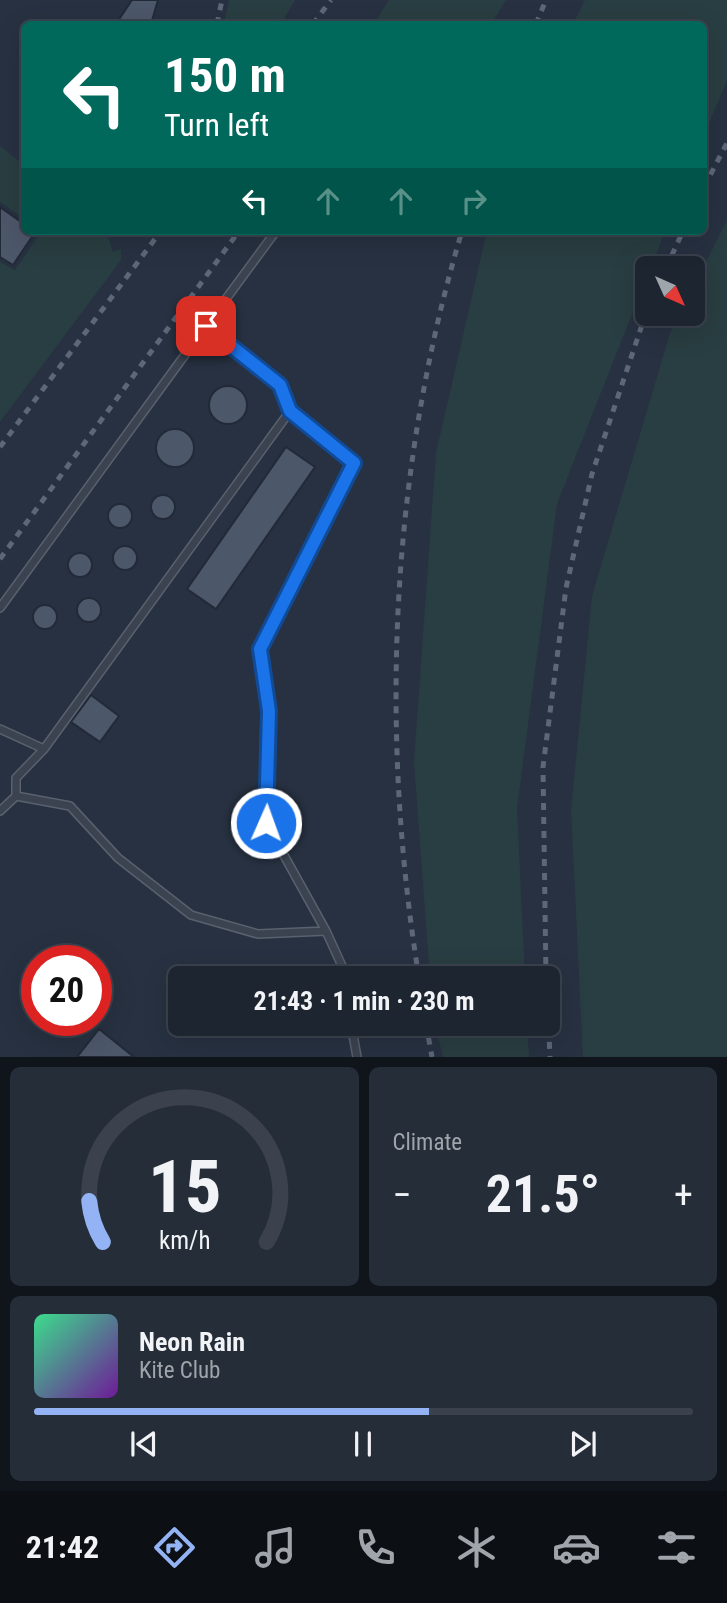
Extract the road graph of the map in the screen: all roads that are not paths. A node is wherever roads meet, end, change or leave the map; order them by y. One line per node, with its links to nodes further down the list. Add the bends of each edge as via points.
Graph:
1 (273, 235): 2 (lane)
2 (206, 326): 3 (lane, via 280,385); 4 (lane)
3 (290, 411): 6 (lane); 9 (lane, via 354,463 260,649 269,711 266,823)
4 (0, 608)
5 (0, 729): 6 (lane)
6 (44, 749): 7 (lane, via 16,778)
7 (16, 796): 8 (lane); 9 (lane, via 70,806 118,858 191,915 258,934)
8 (0, 811)
9 (326, 931): 10 (lane)
10 (342, 966)
11 (353, 1036): 12 (lane)
12 (357, 1057)

